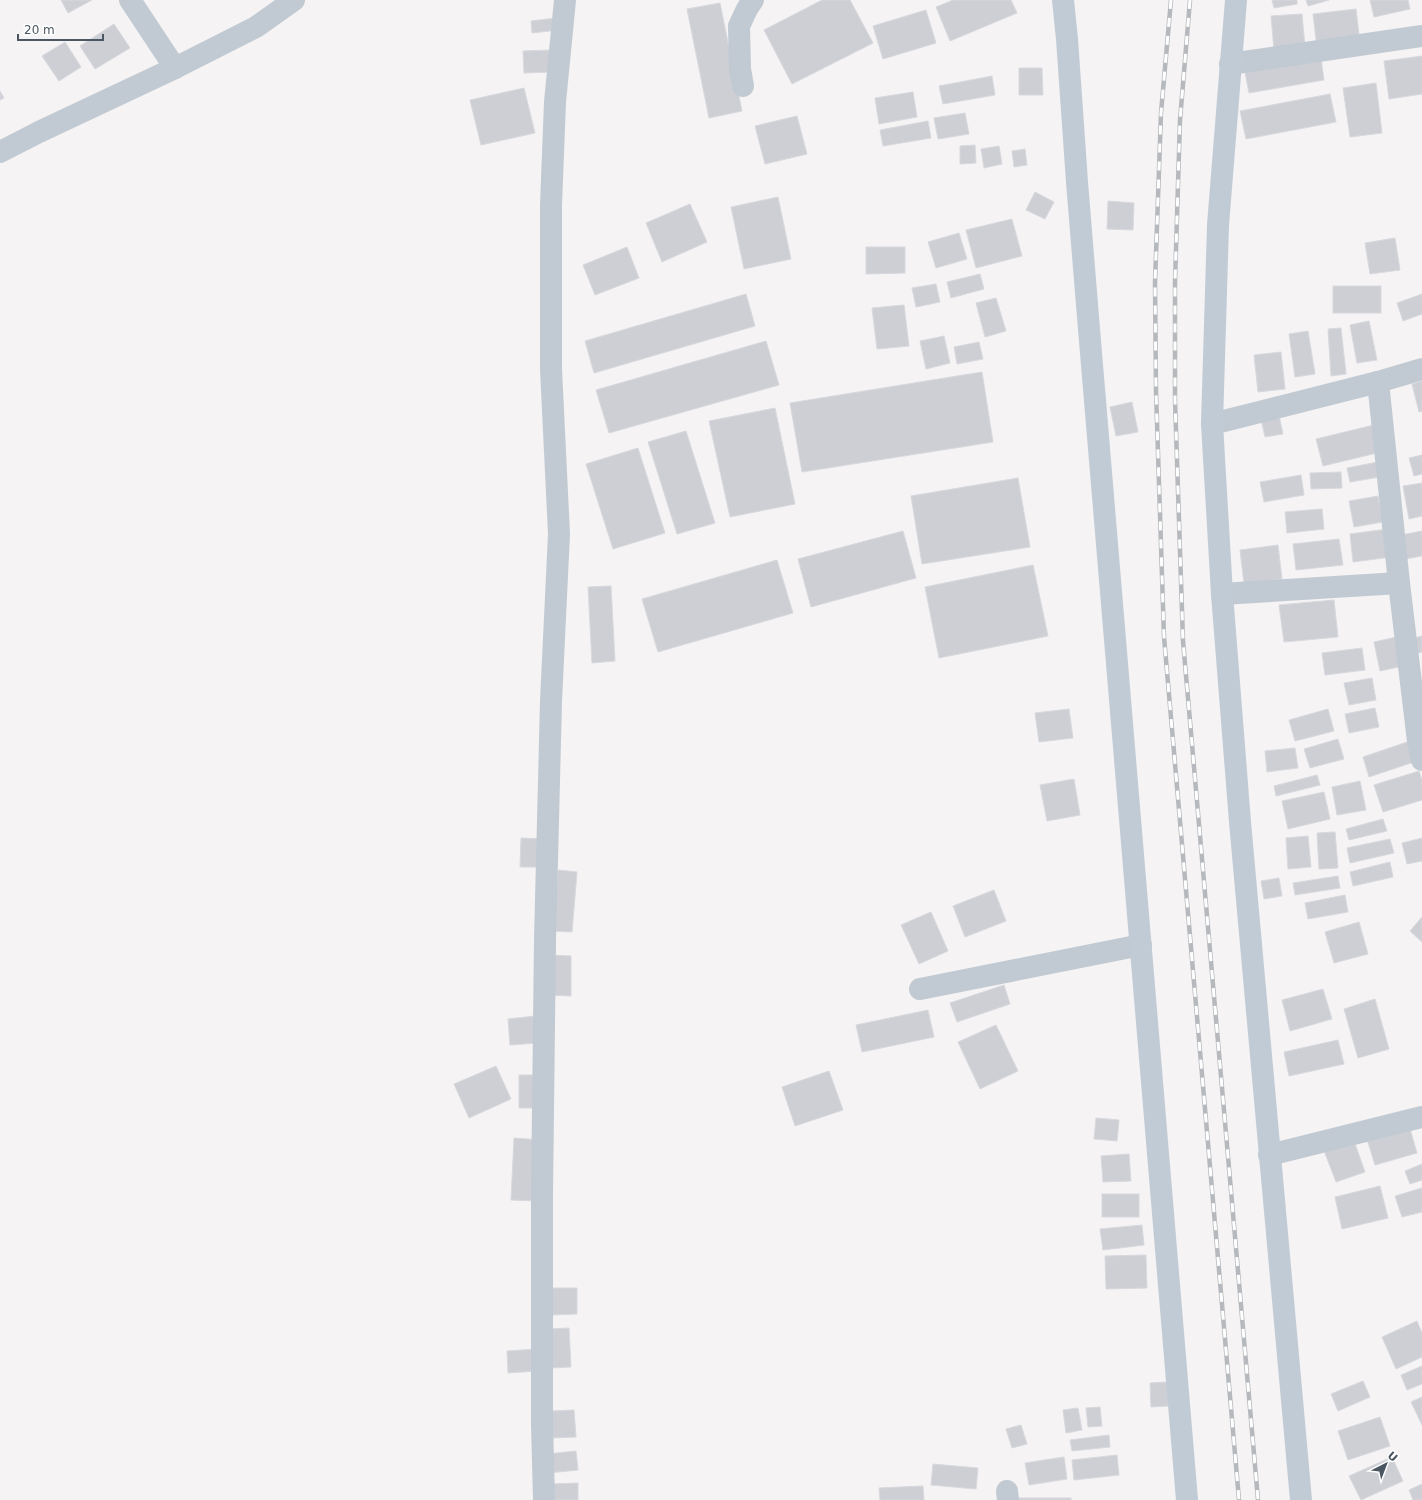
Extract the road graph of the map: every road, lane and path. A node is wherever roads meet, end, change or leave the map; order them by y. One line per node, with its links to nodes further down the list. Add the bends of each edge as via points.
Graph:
1 (130, 0): 9 (street)
2 (294, 0): 9 (street, via 256,27)
3 (565, 0): 22 (street, via 555,102 550,205 551,369 559,534 551,701 545,940 542,1209)
4 (753, 0): 10 (street, via 739,26)
5 (1062, 0): 18 (main road)
6 (1236, 0): 8 (main road)
7 (1422, 36): 8 (street)
8 (1230, 64): 14 (main road, via 1218,225)
9 (175, 68): 11 (street)
10 (743, 86)
11 (0, 152)
12 (1422, 369): 13 (street)
13 (1378, 382): 14 (street); 15 (street)
14 (1212, 424): 16 (main road)
15 (1399, 583): 16 (street); 17 (street)
16 (1222, 594): 21 (main road)
17 (1422, 760)
18 (1141, 945): 19 (street); 23 (main road)
19 (920, 990)
20 (1422, 1117): 21 (street)
21 (1269, 1155): 24 (main road)
22 (544, 1500)
23 (1187, 1500)
24 (1302, 1500)

